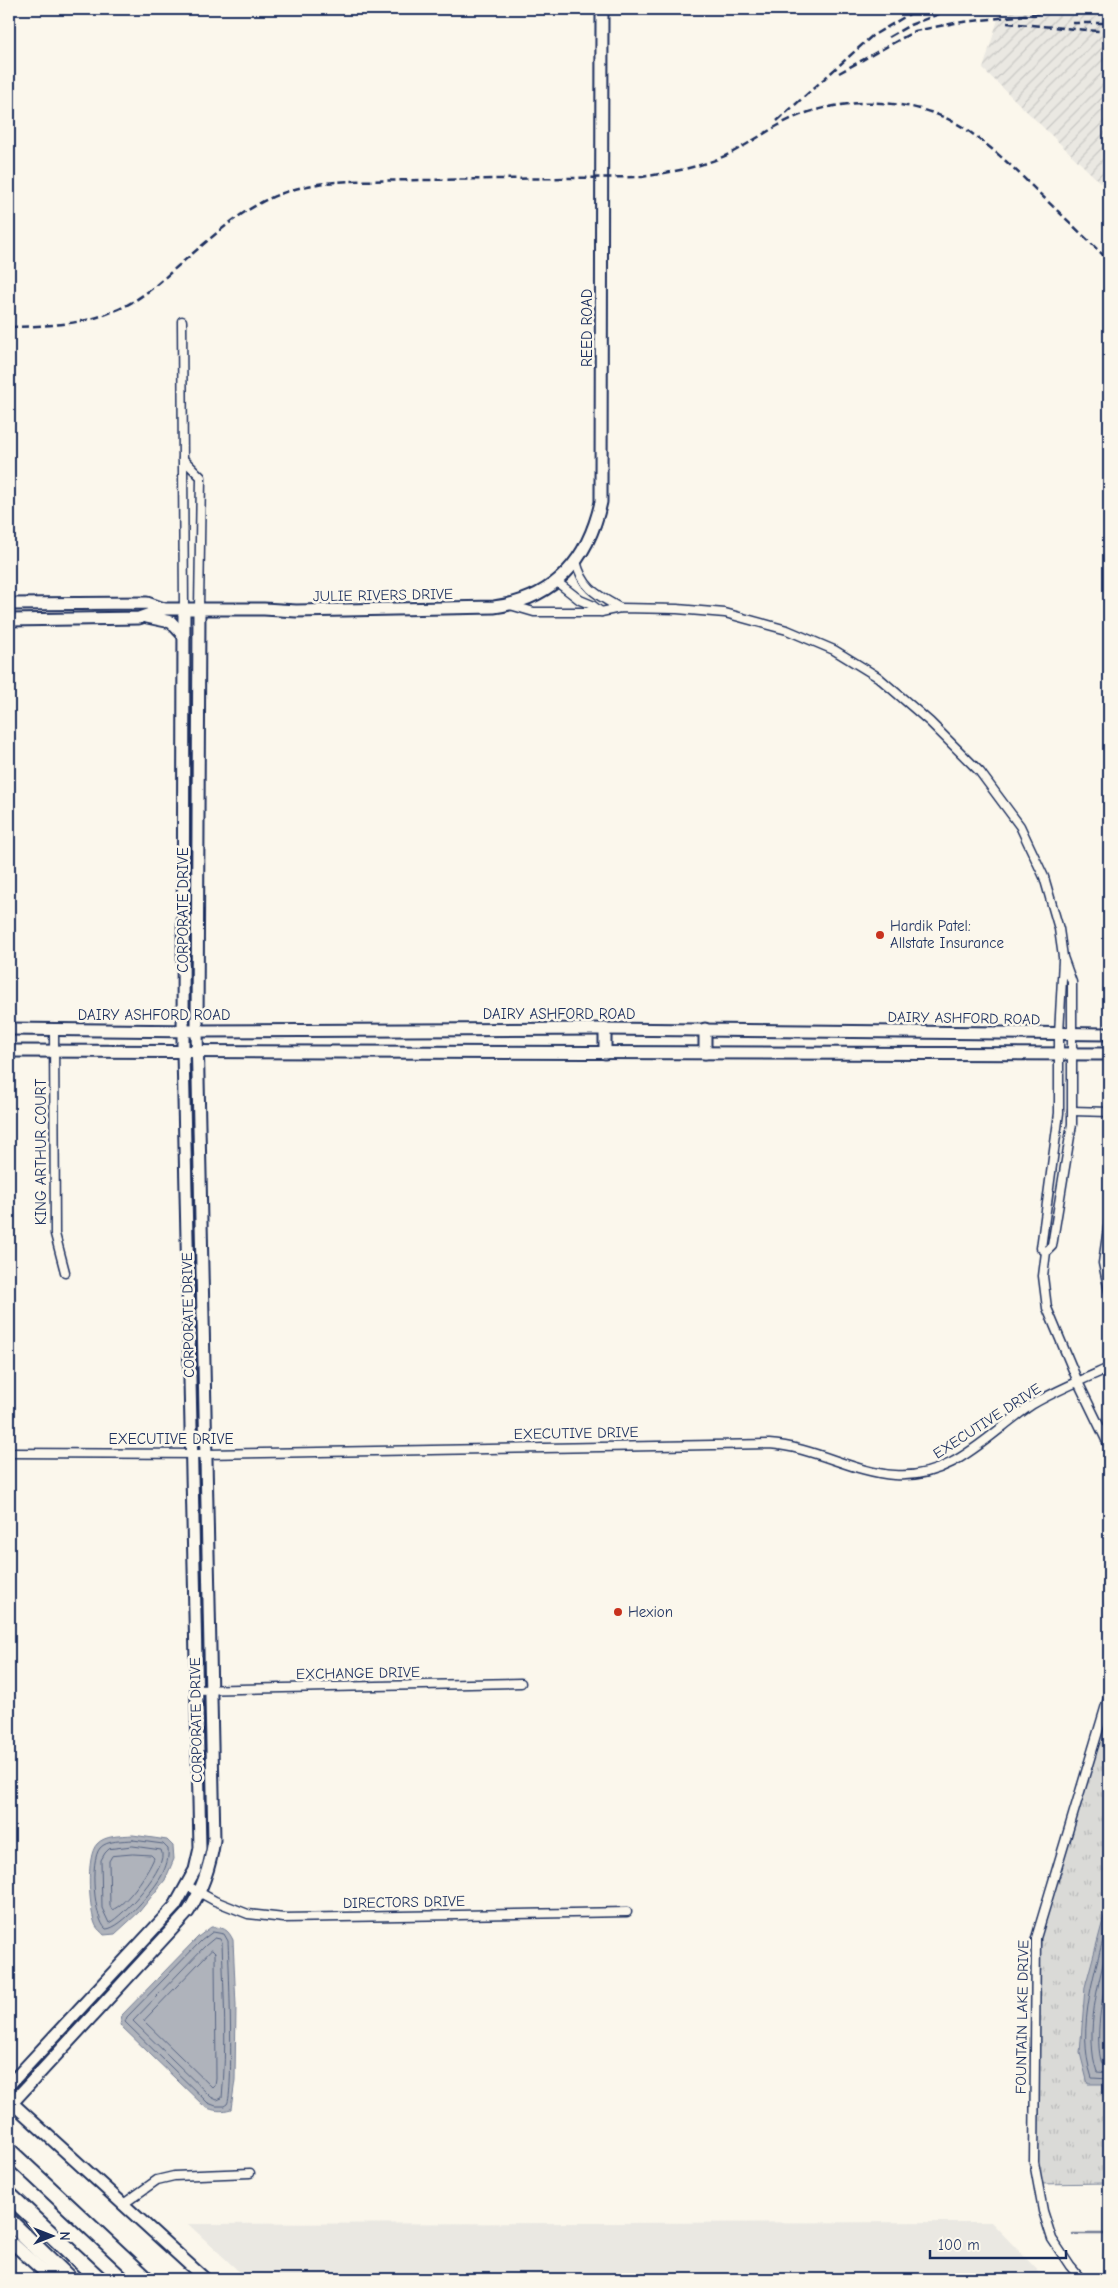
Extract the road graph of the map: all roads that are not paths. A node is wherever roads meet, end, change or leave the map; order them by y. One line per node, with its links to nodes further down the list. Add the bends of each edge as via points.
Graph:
1 (602, 9): 4 (street, REED ROAD, via 601,502 594,530)
2 (182, 321): 3 (street, CORPORATE DRIVE)
3 (183, 459): 5 (street, CORPORATE DRIVE, via 201,477); 6 (street, CORPORATE DRIVE)
4 (576, 561): 7 (street, REED ROAD); 12 (street, JULIE RIVERS DRIVE, via 587,586)
5 (199, 565): 6 (street); 11 (street, CORPORATE DRIVE)
6 (184, 566): 10 (street, CORPORATE DRIVE)
7 (557, 582): 9 (street, REED ROAD); 14 (street)
8 (9, 604): 13 (street, JULIE RIVERS DRIVE, via 147,603)
9 (510, 605): 11 (street, JULIE RIVERS DRIVE, via 351,611); 14 (street, JULIE RIVERS DRIVE, via 534,612)
10 (184, 608): 11 (street, JULIE RIVERS DRIVE); 13 (street, JULIE RIVERS DRIVE); 17 (street, CORPORATE DRIVE)
11 (199, 608): 19 (street, CORPORATE DRIVE)
12 (620, 608): 14 (street, JULIE RIVERS DRIVE); 20 (street, JULIE RIVERS DRIVE, via 725,613 787,630 834,650 878,677 930,722 980,772 1020,826 1044,877 1059,928)
13 (164, 609): 15 (street, JULIE RIVERS DRIVE)
14 (601, 612)
15 (147, 617): 16 (street, JULIE RIVERS DRIVE); 17 (street, via 171,622)
16 (9, 620)
17 (184, 636): 18 (street, CORPORATE DRIVE)
18 (183, 824): 19 (street); 25 (street, CORPORATE DRIVE)
19 (198, 824): 26 (street, CORPORATE DRIVE)
20 (1063, 957): 28 (street, JULIE RIVERS DRIVE); 29 (street, JULIE RIVERS DRIVE, via 1072,982)
21 (9, 1029): 22 (street, DAIRY ASHFORD ROAD)
22 (54, 1029): 25 (street, DAIRY ASHFORD ROAD); 32 (street, KING ARTHUR COURT)
23 (605, 1029): 24 (street, DAIRY ASHFORD ROAD); 26 (street, DAIRY ASHFORD ROAD); 35 (street)
24 (705, 1029): 27 (street, DAIRY ASHFORD ROAD); 36 (street)
25 (183, 1030): 26 (street, DAIRY ASHFORD ROAD); 33 (street, CORPORATE DRIVE)
26 (197, 1031): 34 (street, CORPORATE DRIVE)
27 (886, 1032): 28 (street, DAIRY ASHFORD ROAD); 37 (street)
28 (1059, 1034): 29 (street, DAIRY ASHFORD ROAD); 38 (street)
29 (1073, 1034): 30 (street, DAIRY ASHFORD ROAD); 39 (street, JULIE RIVERS DRIVE)
30 (1109, 1034)
31 (9, 1051): 32 (street)
32 (54, 1052): 33 (street); 49 (street, KING ARTHUR COURT, via 55,1234)
33 (183, 1052): 34 (street); 43 (street, CORPORATE DRIVE)
34 (198, 1052): 35 (street); 44 (street, CORPORATE DRIVE)
35 (605, 1053): 36 (street)
36 (706, 1053): 37 (street)
37 (886, 1054): 38 (street)
38 (1059, 1054): 39 (street); 45 (street, via 1059,1113)
39 (1073, 1054): 40 (street); 41 (street)
40 (1109, 1054)
41 (1072, 1111): 42 (street); 46 (street)
42 (1109, 1112)
43 (185, 1146): 44 (street); 56 (street, CORPORATE DRIVE)
44 (200, 1146): 57 (street, CORPORATE DRIVE)
45 (1051, 1171): 46 (street); 48 (street, via 1041,1248)
46 (1065, 1173): 48 (street, via 1052,1246)
47 (1109, 1221): 50 (street, via 1103,1263)
48 (1046, 1252): 53 (street, via 1043,1276 1047,1308)
49 (64, 1272)
50 (1108, 1278): 51 (street)
51 (1109, 1291)
52 (1109, 1368): 53 (street, EXECUTIVE DRIVE)
53 (1078, 1382): 54 (street); 57 (street, EXECUTIVE DRIVE, via 1034,1404 950,1464 914,1476 876,1472 793,1446 769,1444)
54 (1109, 1446)
55 (9, 1453): 56 (street, EXECUTIVE DRIVE)
56 (191, 1454): 57 (street, EXECUTIVE DRIVE); 59 (street, CORPORATE DRIVE)
57 (206, 1454): 60 (street, CORPORATE DRIVE)
58 (521, 1683): 60 (street, EXCHANGE DRIVE)
59 (195, 1690): 60 (street, EXCHANGE DRIVE); 62 (street, CORPORATE DRIVE, via 200,1848)
60 (210, 1690): 63 (street, CORPORATE DRIVE, via 214,1840 210,1867)
61 (1109, 1695): 80 (street, FOUNTAIN LAKE DRIVE, via 1036,1938 1034,2162 1052,2239)
62 (188, 1886): 63 (street, DIRECTORS DRIVE); 65 (street, CORPORATE DRIVE, via 175,1906)
63 (200, 1893): 64 (street, DIRECTORS DRIVE, via 248,1914 284,1918); 66 (street, CORPORATE DRIVE, via 188,1912)
64 (627, 1912)
65 (9, 2085)
66 (11, 2102): 70 (street)
67 (9, 2151): 71 (highway)
68 (250, 2173): 70 (street, via 174,2176 157,2180)
69 (9, 2195): 76 (highway)
70 (122, 2204): 79 (street)
71 (77, 2215): 77 (highway); 78 (highway)
72 (9, 2221): 75 (highway)
73 (9, 2240): 74 (street)
74 (52, 2279)
75 (69, 2279)
76 (99, 2279)
77 (146, 2279)
78 (160, 2279)
79 (205, 2279)
80 (1081, 2279)

